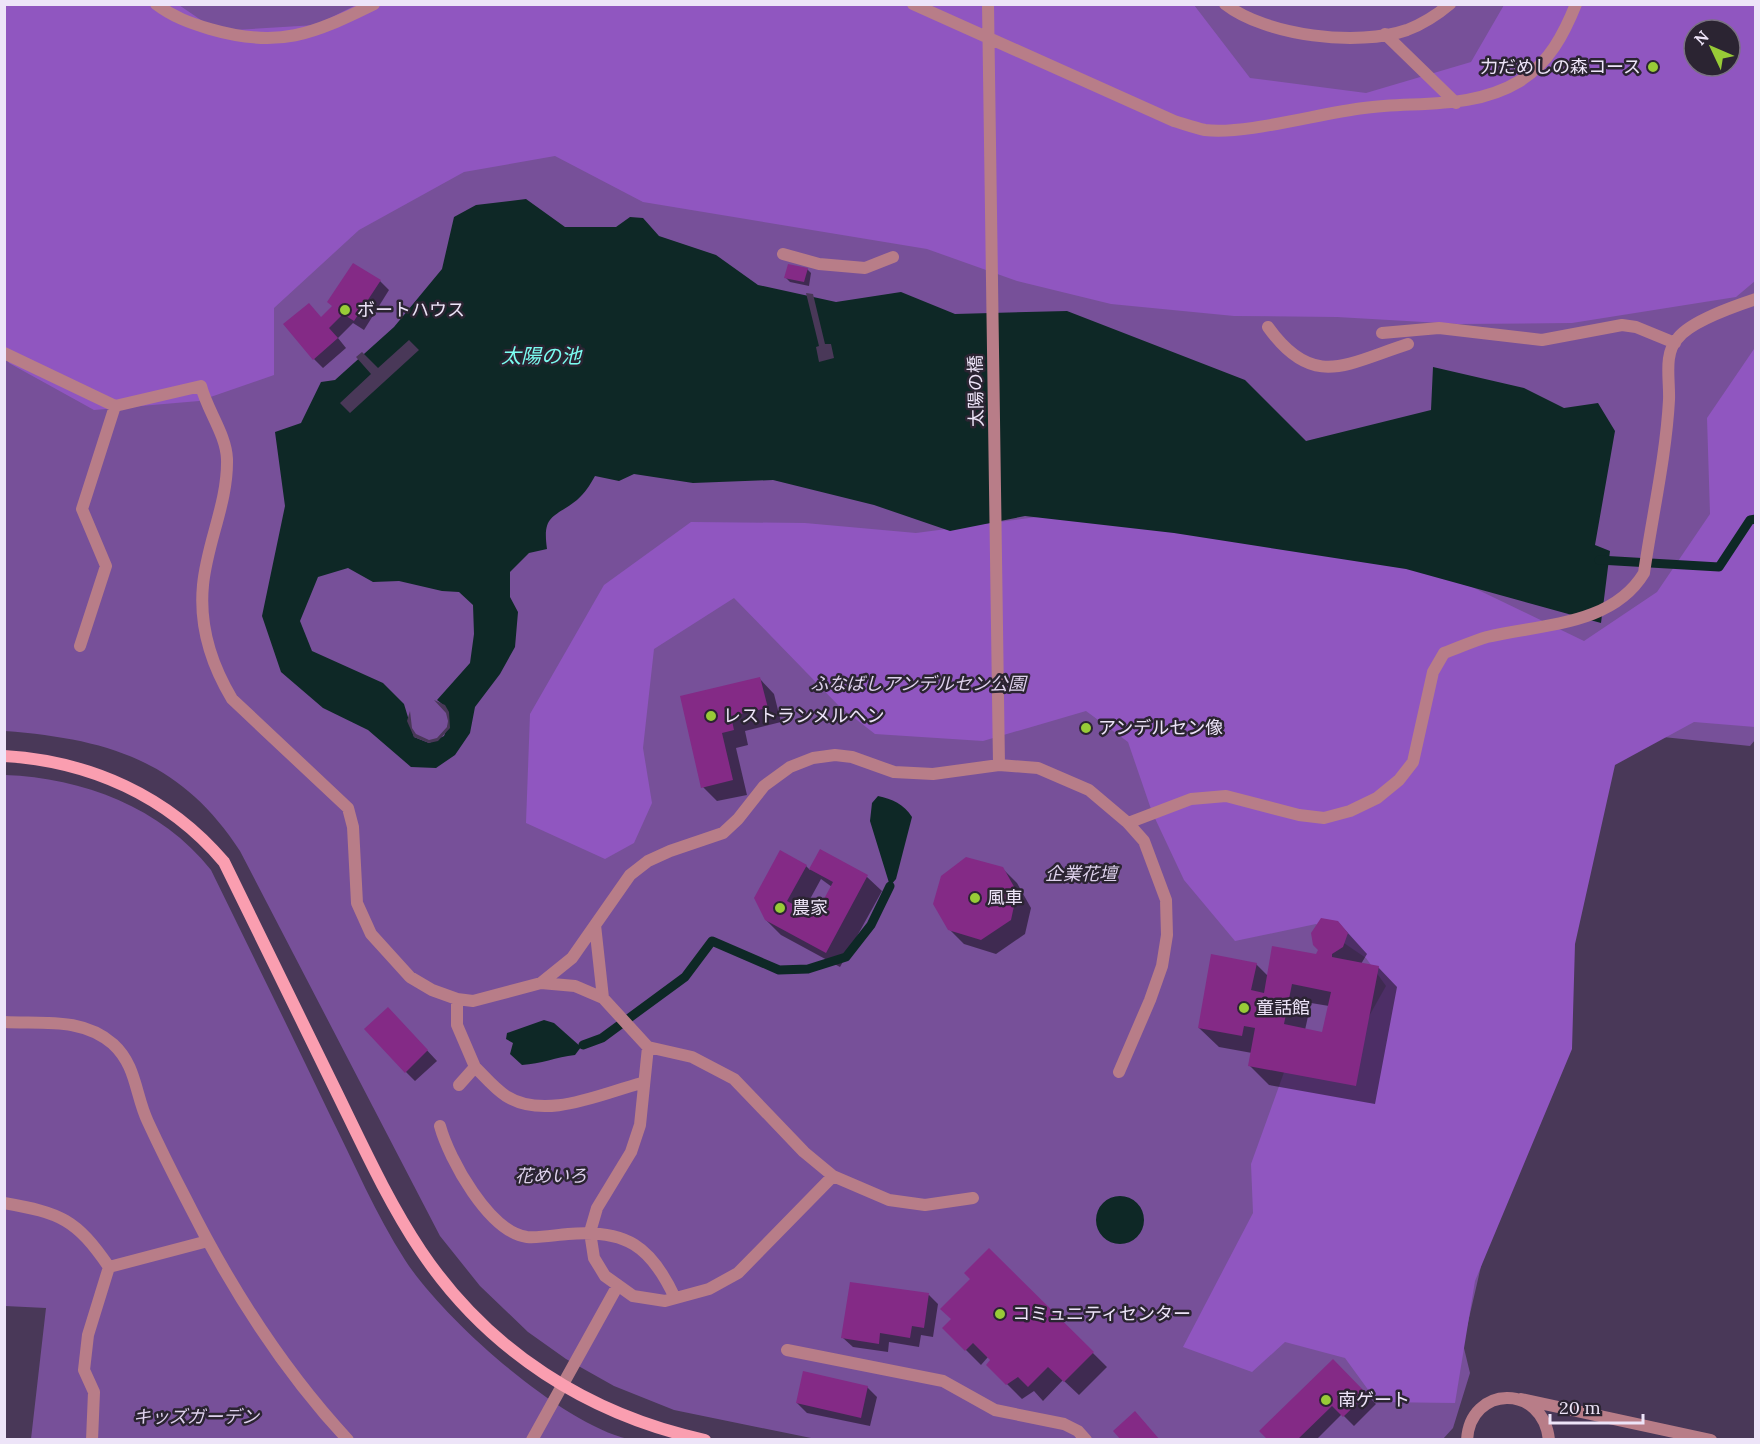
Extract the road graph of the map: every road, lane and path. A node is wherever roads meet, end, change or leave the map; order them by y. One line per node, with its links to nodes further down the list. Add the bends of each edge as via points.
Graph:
1 (156, 4): 2 (street, via 188,22 233,36 266,40 319,30)
2 (374, 4)
3 (913, 4): 9 (street)
4 (988, 4): 9 (street, 太陽の橋)
5 (1225, 4): 8 (street, via 1238,14 1275,29 1313,35)
6 (1450, 4): 8 (street, via 1432,18)
7 (1576, 4): 10 (street, via 1565,32 1535,69 1494,94)
8 (1385, 34): 10 (street)
9 (988, 37): 10 (street, via 1174,121 1206,130 1244,128 1366,107); 22 (street, 太陽の橋)
10 (1456, 103)
11 (783, 254): 12 (street, via 819,264 865,268)
12 (893, 256)
13 (1755, 299): 17 (street, via 1722,310 1683,334)
14 (1268, 327): 16 (street, via 1296,358 1325,368)
15 (1382, 333): 17 (street, via 1439,328 1542,340 1622,325)
16 (1408, 344)
17 (1675, 344): 23 (street, via 1669,361 1669,400 1644,573 1630,592 1611,607 1593,614 1485,638 1444,653 1433,672 1413,762 1377,798 1350,811 1324,818 1299,815 1226,796 1191,799)
18 (4, 353): 19 (street)
19 (115, 406): 20 (street, via 82,509 106,566); 27 (street, via 201,386 227,458 223,506 203,584 202,613 207,645 220,680 232,699 348,808 353,827 357,903 371,934 410,976)
20 (80, 646)
21 (4, 756): 48 (street, via 81,768 125,784 184,822 208,843 224,862 374,1168 439,1276 510,1348 551,1380 635,1420)
22 (999, 765): 23 (street, via 1038,768 1065,778 1089,790); 24 (street, via 933,774 894,772 835,755 790,767 764,786 723,833 663,854 630,875)
23 (1128, 823): 31 (street, via 1144,841 1166,900 1167,935 1162,966)
24 (595, 925): 25 (street, via 572,958); 26 (street)
25 (541, 983): 26 (street, via 575,986); 27 (street, via 473,1001)
26 (603, 998): 29 (street)
27 (457, 999): 30 (street, via 457,1025)
28 (4, 1022): 39 (street, via 66,1023 90,1029 114,1045 133,1071 147,1120)
29 (648, 1047): 32 (street); 35 (street, via 692,1057 734,1079 804,1152)
30 (475, 1067): 32 (street, via 507,1096 541,1106 565,1104); 33 (street)
31 (1119, 1072)
32 (642, 1083): 38 (street, via 640,1125 631,1152 597,1208)
33 (459, 1085)
34 (440, 1126): 38 (street, via 446,1147 491,1217 507,1230 527,1237)
35 (833, 1176): 36 (street, via 889,1200 907,1203 925,1205); 42 (street, via 738,1274 709,1289)
36 (972, 1198)
37 (4, 1203): 40 (street, via 57,1214 75,1224)
38 (590, 1232): 41 (street, via 594,1258 605,1276); 42 (street, via 611,1234 637,1245 654,1259)
39 (208, 1241): 40 (street); 47 (street, via 282,1359)
40 (109, 1267): 46 (street, via 88,1335 84,1370 94,1392)
41 (618, 1285): 42 (street, via 633,1296 665,1301); 45 (street)
42 (675, 1298)
43 (787, 1350): 49 (street, via 943,1381 995,1410 1064,1424)
44 (1521, 1399): 50 (street, via 1508,1397 1482,1407 1473,1417); 51 (street, via 1543,1416); 52 (street)
45 (533, 1438)
46 (92, 1440)
47 (348, 1440)
48 (705, 1440)
49 (1086, 1440)
50 (1467, 1440)
51 (1549, 1440)
52 (1711, 1440)

